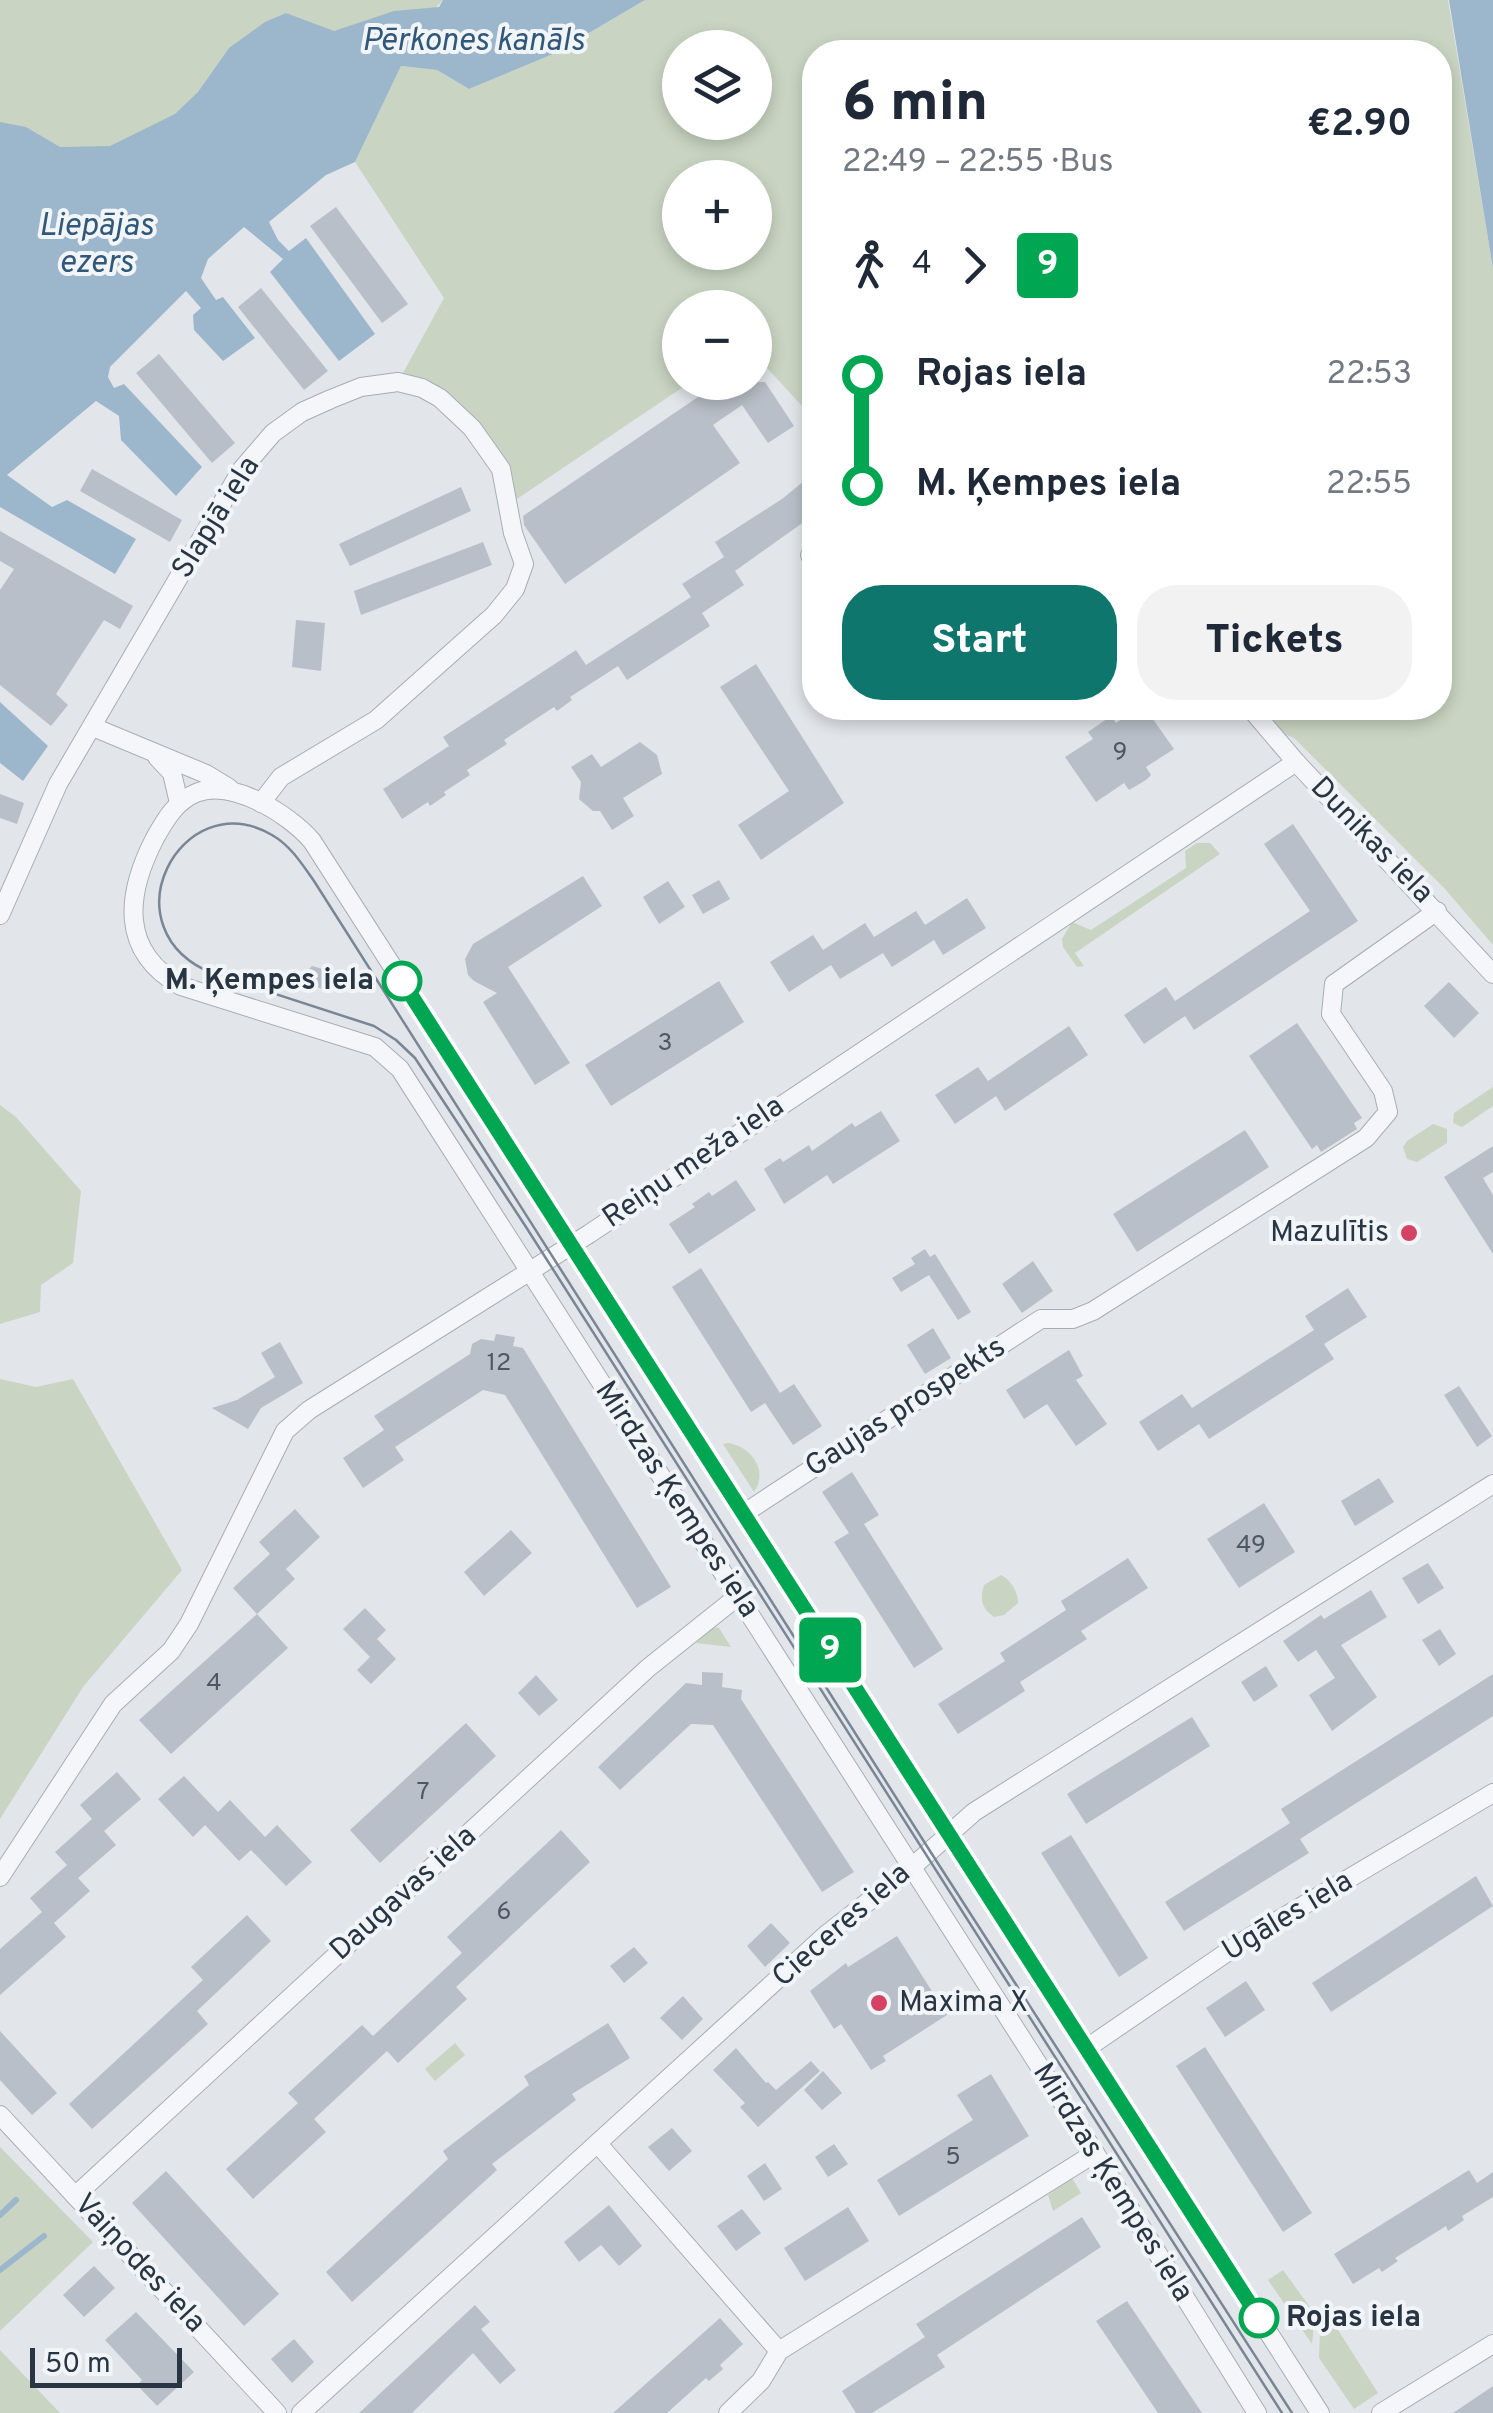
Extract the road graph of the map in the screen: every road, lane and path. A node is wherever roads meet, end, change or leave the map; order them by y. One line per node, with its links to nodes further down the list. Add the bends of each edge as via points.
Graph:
1 (1260, 720): 4 (street, Dunikas iela)
2 (93, 726): 3 (street, Mirdzas Ķempes iela); 6 (street, Slapjā iela, via 262,445 302,412 361,387 398,382 422,388 472,428 501,469 524,564 515,590 376,720 281,777); 9 (street, Slapjā iela, via 58,784)
3 (153, 753): 5 (street, Mirdzas Ķempes iela); 7 (street, via 172,773)
4 (1296, 762): 8 (street, Dunikas iela); 11 (street, Reiņu meža iela)
5 (240, 794): 6 (street, Mirdzas Ķempes iela); 7 (street, Mirdzas Ķempes iela, via 213,789)
6 (261, 803): 11 (street, Mirdzas Ķempes iela, via 312,842)
7 (179, 804): 12 (street, Mirdzas Ķempes iela, via 154,841 135,889 132,920 156,970 181,986 384,1053)
8 (1437, 911): 10 (street, Dunikas iela); 14 (street, Gaujas prospekts, via 1334,984 1331,1014 1383,1091 1388,1112 1366,1138 1093,1311 1073,1319 1041,1318)
9 (0, 915)
10 (1493, 974)
11 (571, 1246): 12 (street, Reiņu meža iela); 14 (street, Mirdzas Ķempes iela)
12 (530, 1272): 15 (street, Mirdzas Ķempes iela); 19 (street, Reiņu meža iela, via 285,1431 172,1651 114,1704)
13 (1493, 1484): 17 (street, Cieceres iela, via 974,1812)
14 (743, 1514): 17 (street, Mirdzas Ķempes iela)
15 (737, 1597): 18 (street, Mirdzas Ķempes iela); 24 (street, Daugavas iela, via 648,1668)
16 (1493, 1792): 20 (street, Ugāles iela, via 1245,1940)
17 (948, 1836): 18 (street, Cieceres iela); 20 (street, Mirdzas Ķempes iela)
18 (911, 1868): 22 (street, Cieceres iela, via 827,1934); 23 (street, Mirdzas Ķempes iela)
19 (0, 1877)
20 (1087, 2048): 31 (street, Mirdzas Ķempes iela)
21 (0, 2116): 24 (street, Vaiņodes iela)
22 (598, 2144): 26 (street); 28 (street, Cieceres iela)
23 (1095, 2154): 26 (street); 30 (street, Mirdzas Ķempes iela)
24 (75, 2196): 27 (street, Vaiņodes iela)
25 (1493, 2344): 32 (street)
26 (779, 2351): 29 (street, via 761,2381)
27 (277, 2413)
28 (301, 2413)
29 (728, 2413)
30 (1257, 2413)
31 (1320, 2413)
32 (1381, 2413)

